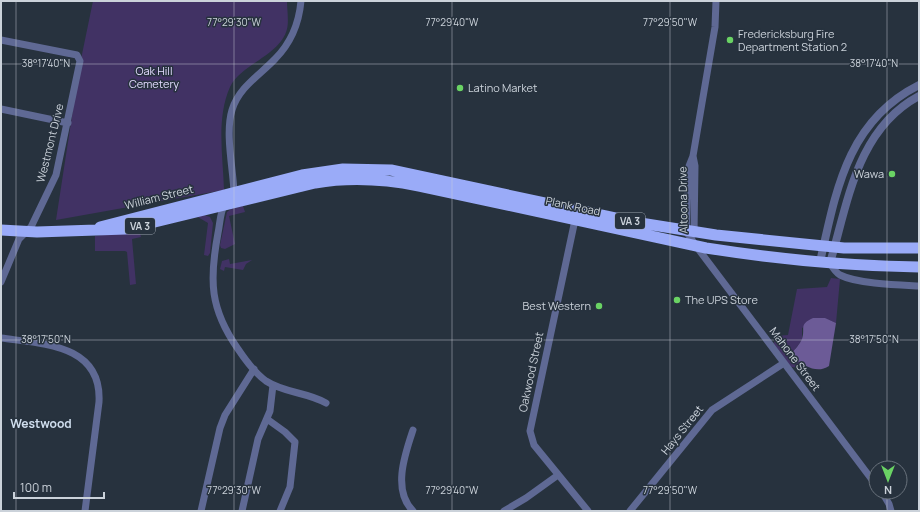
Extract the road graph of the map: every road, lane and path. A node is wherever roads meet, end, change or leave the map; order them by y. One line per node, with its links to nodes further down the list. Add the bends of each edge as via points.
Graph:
1 (301, 1): 8 (street, via 290,40 275,59 242,90 232,110 230,134)
2 (716, 1): 17 (street, Altoona Drive, via 714,27 689,166)
3 (1, 40): 7 (street, Westmont Drive, via 77,55 80,61)
4 (919, 85): 20 (street, via 884,108 859,141 842,172)
5 (919, 96): 21 (street, via 893,114 866,151 854,180)
6 (1, 109): 7 (street)
7 (68, 123): 18 (street, Westmont Drive, via 56,175 31,227)
8 (234, 192): 9 (highway, Plank Road / VA 3, via 314,173 363,168 409,174); 12 (street); 16 (highway, William Street / VA 3)
9 (522, 198): 10 (highway, via 518,202); 11 (highway, Plank Road / VA 3)
10 (500, 204): 12 (highway, Plank Road / VA 3, via 400,182 364,179 315,183); 13 (highway, Plank Road / VA 3)
11 (552, 204): 13 (highway, via 542,206); 17 (highway, Plank Road / VA 3)
12 (224, 205): 16 (highway, William Street / VA 3, via 126,229); 29 (street, via 216,245 213,295 224,328)
13 (536, 211): 14 (highway, Plank Road / VA 3)
14 (575, 220): 19 (highway, Plank Road / VA 3); 35 (street, Oakwood Street, via 531,424 534,445)
15 (1, 230): 18 (highway, William Street / VA 3)
16 (90, 230): 18 (highway, William Street / VA 3)
17 (690, 231): 19 (street, Altoona Drive); 20 (highway, Plank Road / VA 3)
18 (25, 232): 25 (street, Westmont Drive, via 19,239)
19 (696, 246): 23 (highway, Plank Road / VA 3, via 749,255); 28 (street, Mahone Street)
20 (824, 246): 21 (highway, Plank Road / VA 3); 23 (street)
21 (835, 247): 22 (highway, Plank Road / VA 3); 23 (street)
22 (919, 248)
23 (825, 262): 24 (highway, Plank Road / VA 3); 26 (street, via 834,271 846,277 877,283)
24 (919, 267)
25 (1, 282)
26 (919, 286)
27 (1, 338): 37 (street, via 67,349 80,357 94,376 99,402)
28 (784, 363): 34 (street, Mahone Street); 44 (street, Hays Street, via 712,410)
29 (254, 369): 30 (street); 38 (street, via 225,415 220,428)
30 (273, 385): 31 (street, via 310,395); 32 (street)
31 (326, 403)
32 (267, 418): 39 (street, via 258,439); 40 (street, via 295,442 290,487)
33 (413, 430): 41 (street, via 407,450 402,486 406,503)
34 (868, 474)
35 (558, 475): 42 (street); 43 (street, Oakwood Street)
36 (887, 500): 45 (street)
37 (85, 511)
38 (200, 511)
39 (242, 511)
40 (280, 511)
41 (413, 511)
42 (504, 511)
43 (588, 511)
44 (630, 511)
45 (891, 511)

